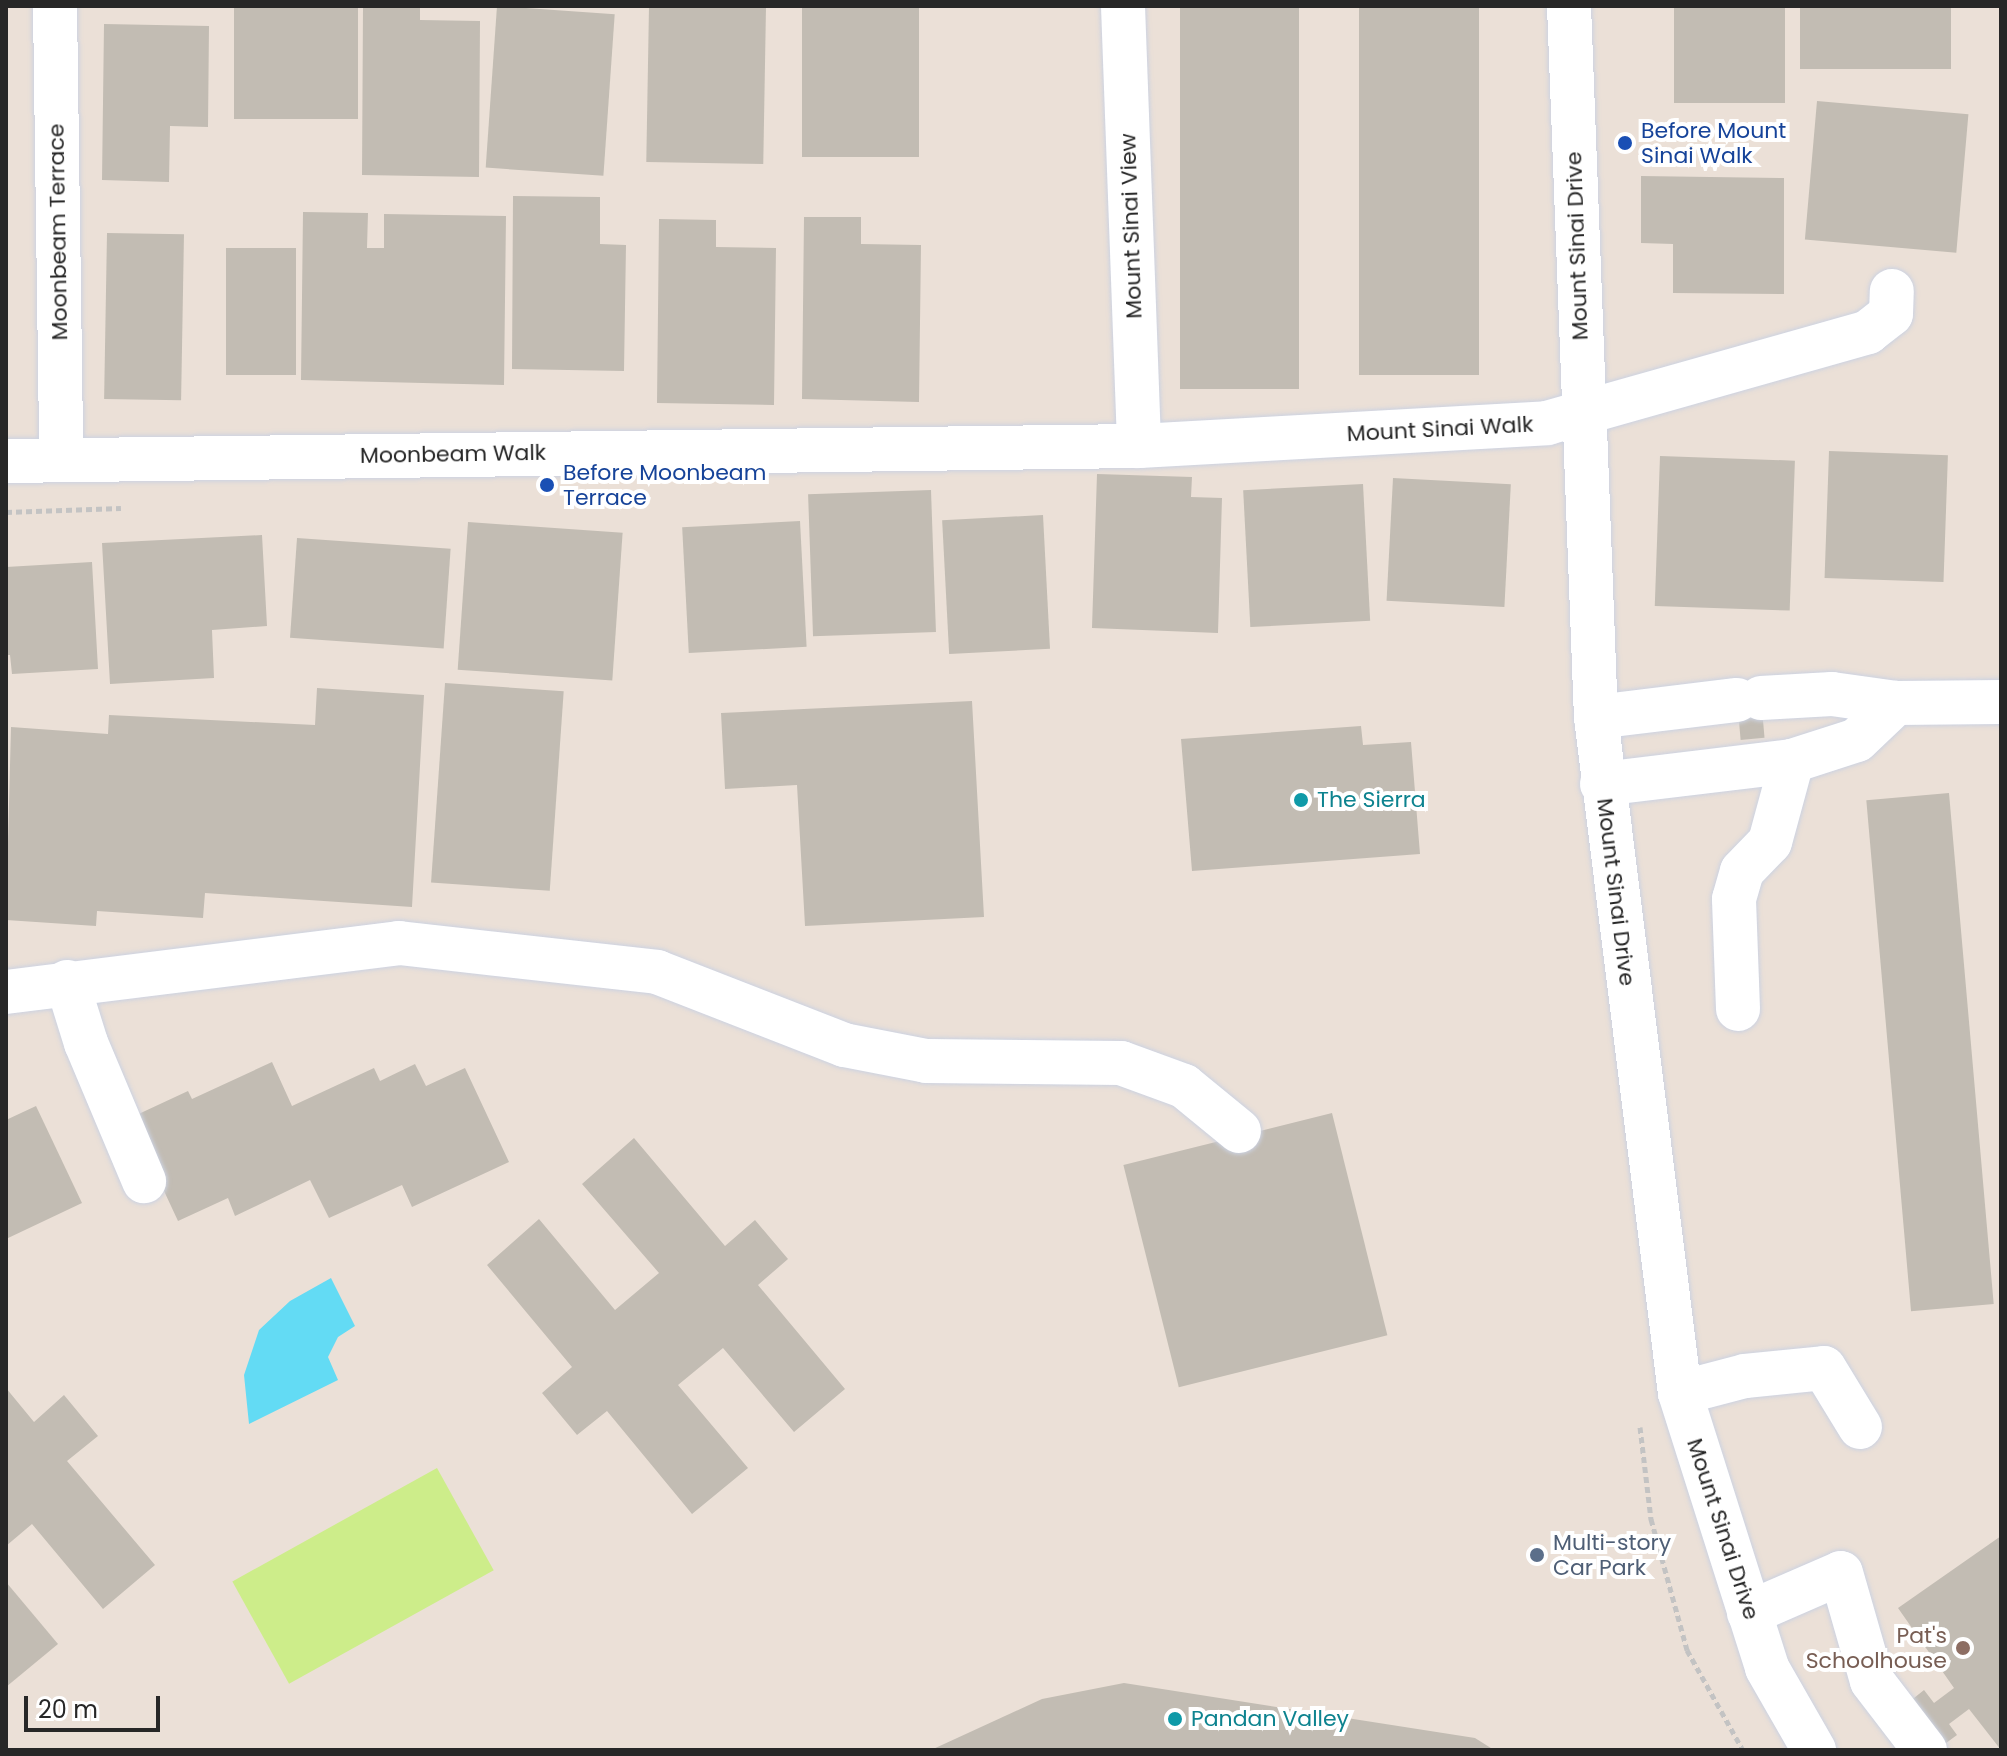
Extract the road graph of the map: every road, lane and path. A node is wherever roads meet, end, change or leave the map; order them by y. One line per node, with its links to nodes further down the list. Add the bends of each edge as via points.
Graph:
1 (55, 6): 7 (street, Moonbeam Terrace)
2 (1123, 6): 6 (street, Mount Sinai View)
3 (1569, 6): 5 (street, Mount Sinai Drive)
4 (1892, 291): 5 (street, Mount Sinai Walk, via 1891,314 1868,332)
5 (1583, 411): 6 (street, Mount Sinai Walk, via 1547,423); 11 (street, Mount Sinai Drive)
6 (1139, 446): 7 (street, Moonbeam Walk)
7 (61, 459): 8 (street, Moonbeam Walk)
8 (6, 461)
9 (2001, 702): 10 (street)
10 (1896, 703): 11 (street, via 1832,694); 12 (street, via 1857,740)
11 (1596, 717): 13 (street, Mount Sinai Drive)
12 (1792, 761): 13 (street); 16 (street, via 1770,842 1742,871 1734,899)
13 (1602, 784): 19 (street, Mount Sinai Drive)
14 (67, 982): 15 (street); 17 (street, via 399,943 657,972 844,1045 926,1061 1121,1063 1184,1086); 18 (street, via 86,1043)
15 (6, 992)
16 (1738, 1009)
17 (1239, 1131)
18 (144, 1181)
19 (1680, 1393): 20 (street, via 1745,1376 1824,1368); 21 (street, Mount Sinai Drive)
20 (1860, 1427)
21 (1749, 1613): 22 (street, Mount Sinai Drive, via 1767,1668); 23 (street, via 1841,1573 1872,1681)
22 (1814, 1750)
23 (1925, 1750)

